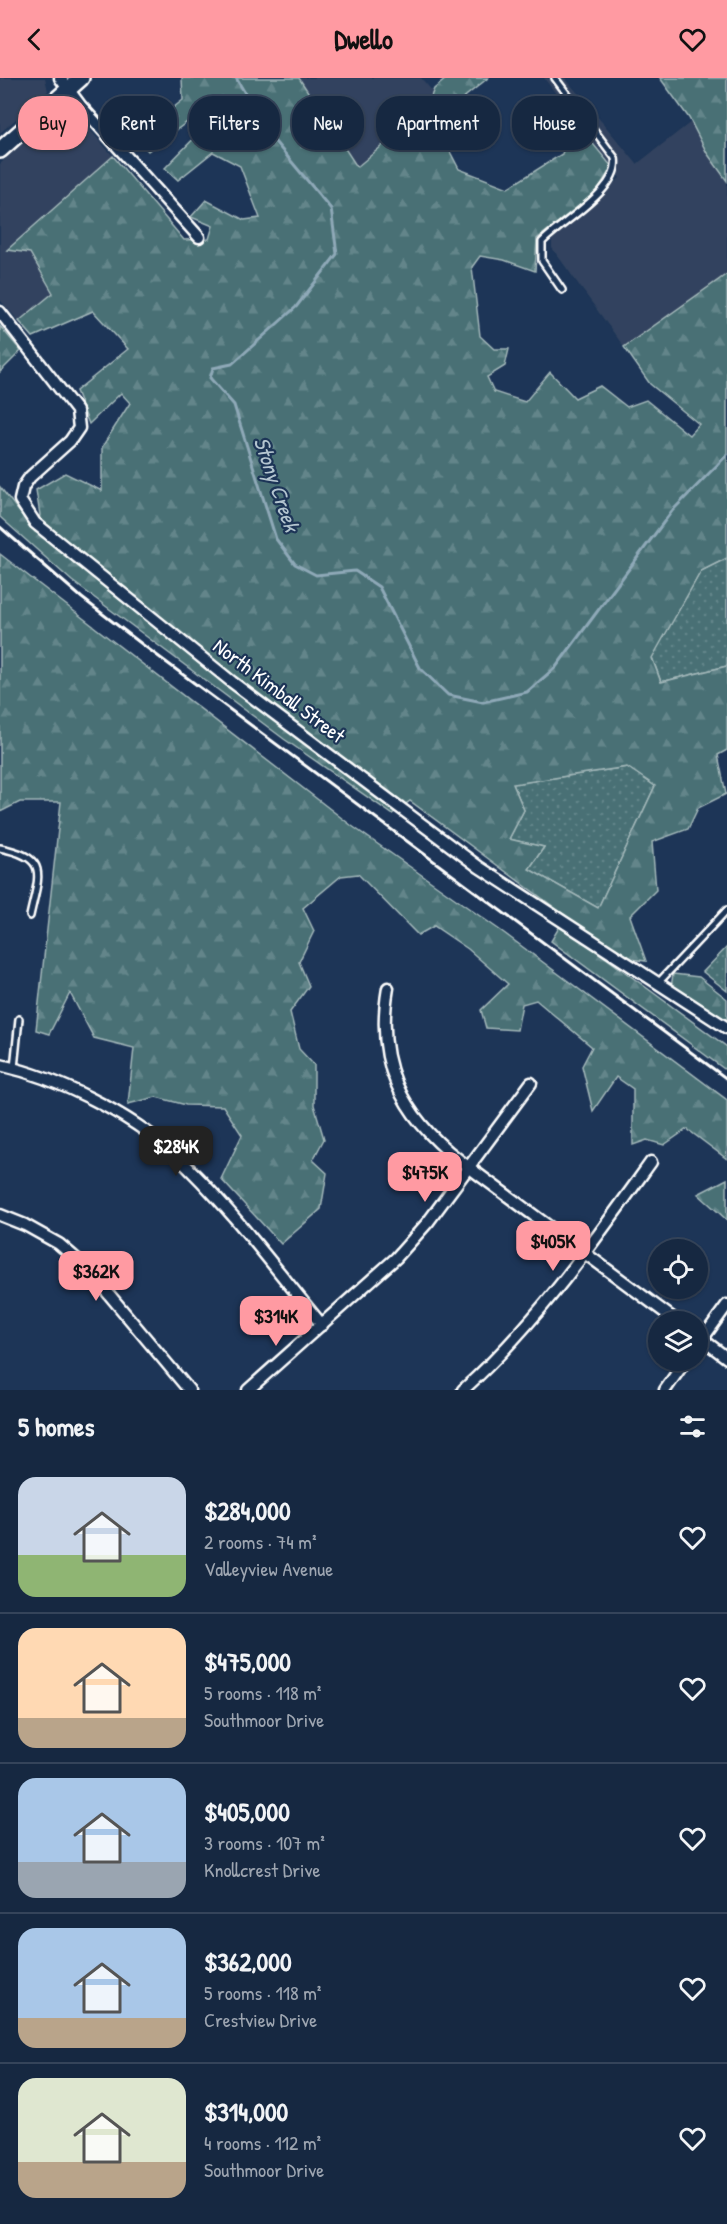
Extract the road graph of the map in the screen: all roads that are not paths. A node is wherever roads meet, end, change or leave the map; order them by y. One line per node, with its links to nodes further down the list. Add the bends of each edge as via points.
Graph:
1 (81, 78): 3 (main road)
2 (555, 78): 6 (lane, via 615,158 616,165 605,190 542,242 542,261)
3 (64, 83): 4 (main road); 5 (street)
4 (0, 150)
5 (199, 237)
6 (562, 290)
7 (0, 312): 11 (street, North Kimball Street, via 77,411 79,428 23,486 20,500 35,524 232,682 479,867)
8 (0, 848): 10 (lane, via 31,857 37,866)
9 (727, 910): 11 (lane)
10 (30, 916)
11 (657, 984): 14 (street, North Kimball Street)
12 (388, 988): 19 (street, via 384,1040 393,1080 416,1121)
13 (19, 1019): 16 (lane)
14 (727, 1028)
15 (0, 1065): 16 (street)
16 (14, 1068): 24 (street, via 100,1105 172,1152 212,1193)
17 (531, 1083): 19 (street)
18 (651, 1162): 21 (street)
19 (470, 1168): 21 (street); 24 (street, via 396,1258)
20 (0, 1215): 29 (street, via 59,1244 87,1268)
21 (585, 1254): 23 (street); 31 (street, via 542,1309)
22 (727, 1305): 25 (street)
23 (663, 1311)
24 (322, 1325): 30 (street)
25 (708, 1329)
26 (708, 1346): 27 (street)
27 (727, 1358)
28 (678, 1371): 32 (street)
29 (189, 1390)
30 (248, 1390)
31 (463, 1390)
32 (665, 1390)

